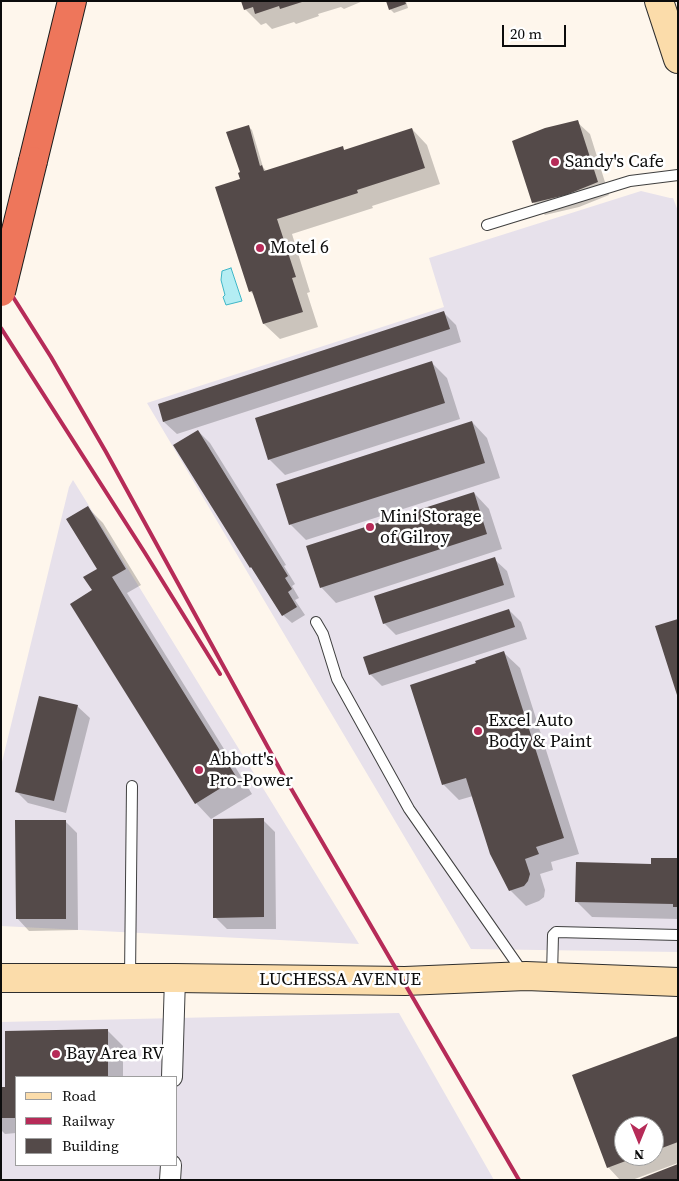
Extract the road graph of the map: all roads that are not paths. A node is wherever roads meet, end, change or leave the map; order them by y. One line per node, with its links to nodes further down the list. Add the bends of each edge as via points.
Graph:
1 (72, 1): 6 (highway, bridge)
2 (659, 1): 3 (street)
3 (678, 59)
4 (678, 175): 5 (lane, via 630,181)
5 (487, 224)
6 (1, 292)
7 (316, 622): 10 (lane, via 337,679 409,809)
8 (132, 786): 12 (lane)
9 (678, 935): 10 (lane, via 556,932)
10 (539, 977): 13 (street, LUCHESSA AVENUE, via 405,981); 14 (street, LUCHESSA AVENUE)
11 (1, 978): 12 (street, LUCHESSA AVENUE)
12 (130, 978): 13 (street, LUCHESSA AVENUE)
13 (174, 978): 15 (street)
14 (678, 982)
15 (172, 1076)
16 (171, 1166): 17 (street)
17 (170, 1180)

